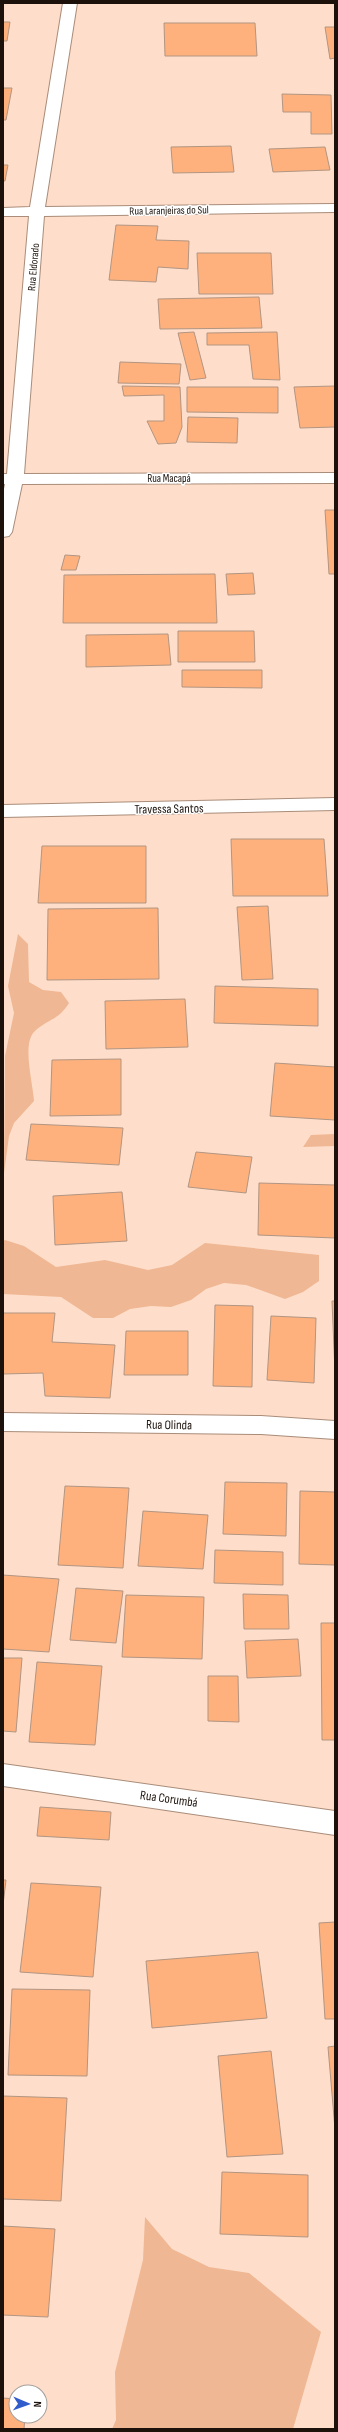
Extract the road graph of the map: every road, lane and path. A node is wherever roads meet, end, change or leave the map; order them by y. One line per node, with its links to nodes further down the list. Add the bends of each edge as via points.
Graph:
1 (70, 3): 4 (street, Rua Eldorado)
2 (335, 208): 4 (street, Rua Laranjeiras do Sul)
3 (3, 212): 4 (street, Rua Laranjeiras do Sul)
4 (37, 212): 6 (street, Rua Eldorado)
5 (335, 478): 6 (street, Rua Macapá)
6 (9, 479): 7 (street, Rua Eldorado)
7 (3, 532)
8 (335, 804): 9 (street, Travessa Santos)
9 (3, 812)
10 (3, 1422): 11 (street, Rua Olinda, via 261,1425)
11 (335, 1430)
12 (3, 1776): 13 (street, Rua Corumbá)
13 (335, 1823)

